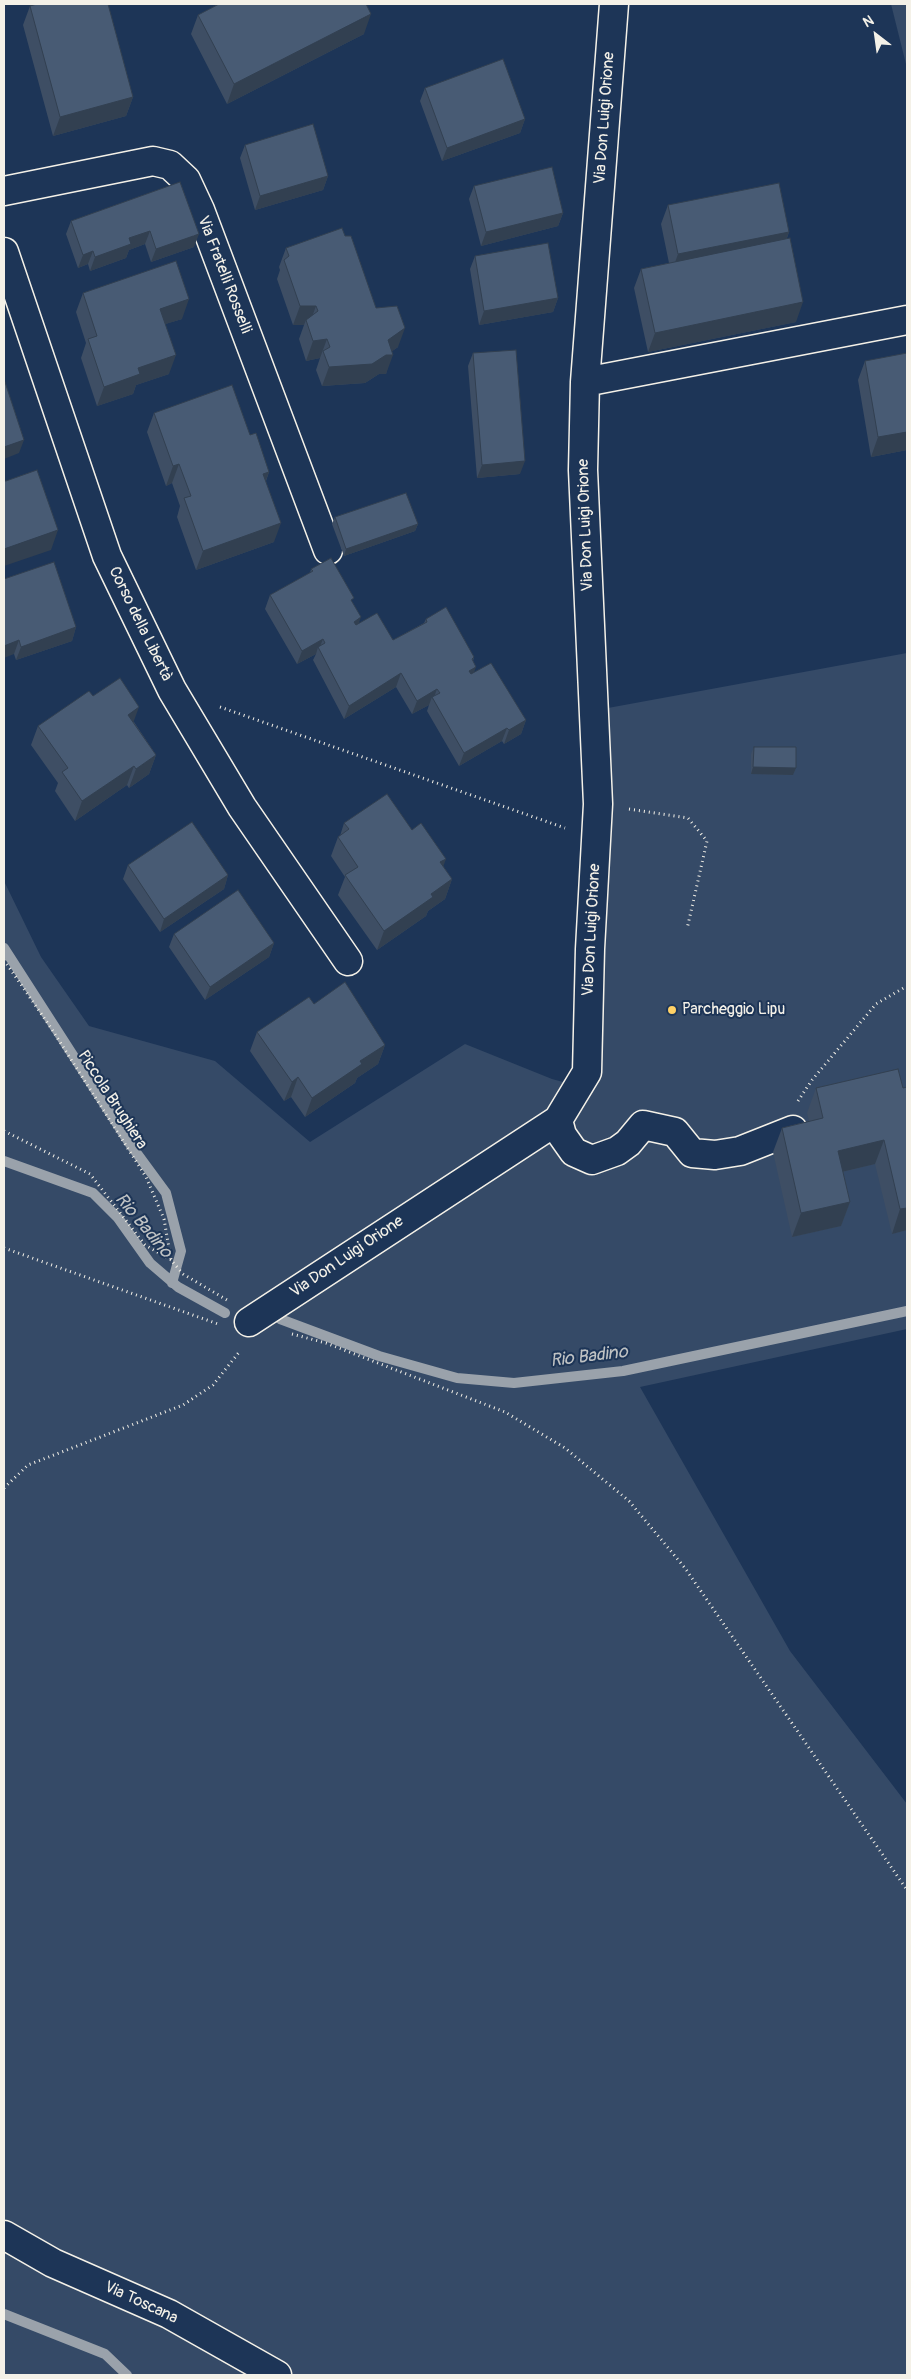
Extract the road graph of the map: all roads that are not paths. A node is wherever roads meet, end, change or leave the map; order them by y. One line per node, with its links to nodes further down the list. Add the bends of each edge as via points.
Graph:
1 (614, 4): 5 (street, Via Don Luigi Orione)
2 (4, 190): 6 (street, Via Fratelli Rosselli, via 153,161 170,165 186,180)
3 (4, 252): 7 (street, Corso della Libertà, via 107,556 163,672 242,807)
4 (907, 320): 5 (street)
5 (585, 382): 8 (street, Via Don Luigi Orione, via 583,470 597,839 590,949 588,1072)
6 (328, 550)
7 (348, 962)
8 (558, 1120): 9 (street, via 562,1135 574,1152 592,1160 617,1151 643,1125 675,1132 692,1153 715,1155 740,1151); 10 (street, Via Don Luigi Orione)
9 (793, 1130)
10 (257, 1317)
11 (4, 2234): 12 (street, Via Toscana, via 53,2263 170,2314)
12 (276, 2375)

